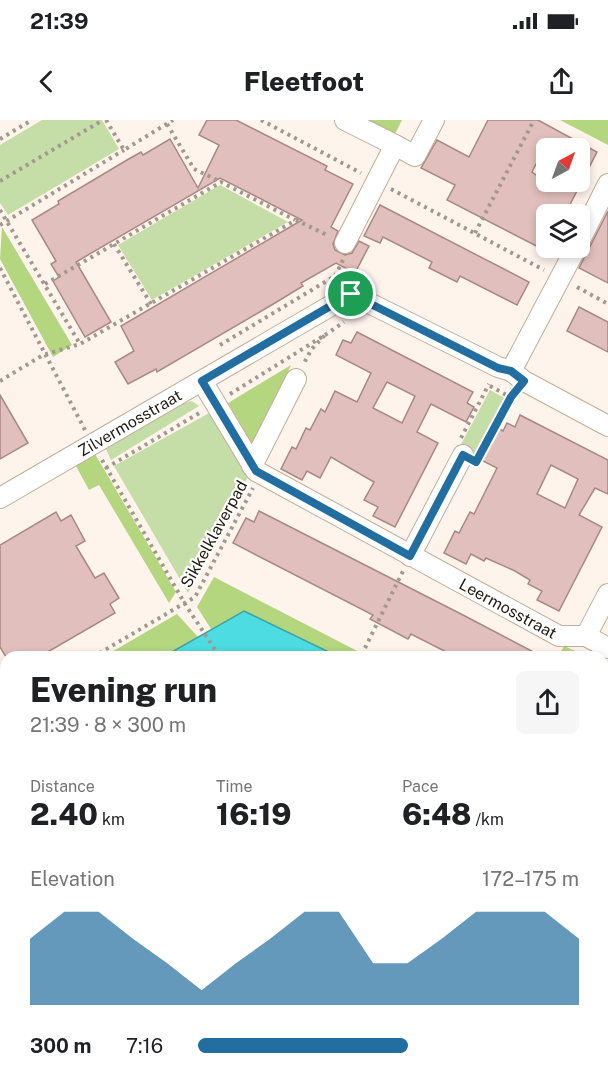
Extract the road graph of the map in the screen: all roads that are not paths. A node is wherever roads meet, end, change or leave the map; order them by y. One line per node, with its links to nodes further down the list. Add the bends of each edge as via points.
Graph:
1 (345, 120): 3 (street)
2 (434, 120): 3 (street, via 416,156)
3 (395, 145): 6 (street)
4 (608, 184): 5 (street)
5 (590, 220)
6 (345, 243)
7 (571, 258): 8 (street)
8 (511, 373): 10 (street, Zilvermosstraat, via 351,294); 11 (street)
9 (296, 379): 13 (street)
10 (202, 381): 13 (street); 14 (street, Zilvermosstraat)
11 (608, 426)
12 (463, 455): 15 (street)
13 (257, 470): 15 (street, Leermosstraat)
14 (0, 498)
15 (410, 556): 17 (street, Leermosstraat, via 559,636)
16 (608, 594): 17 (street)
17 (586, 636): 18 (street, Leermosstraat)
18 (608, 648)

